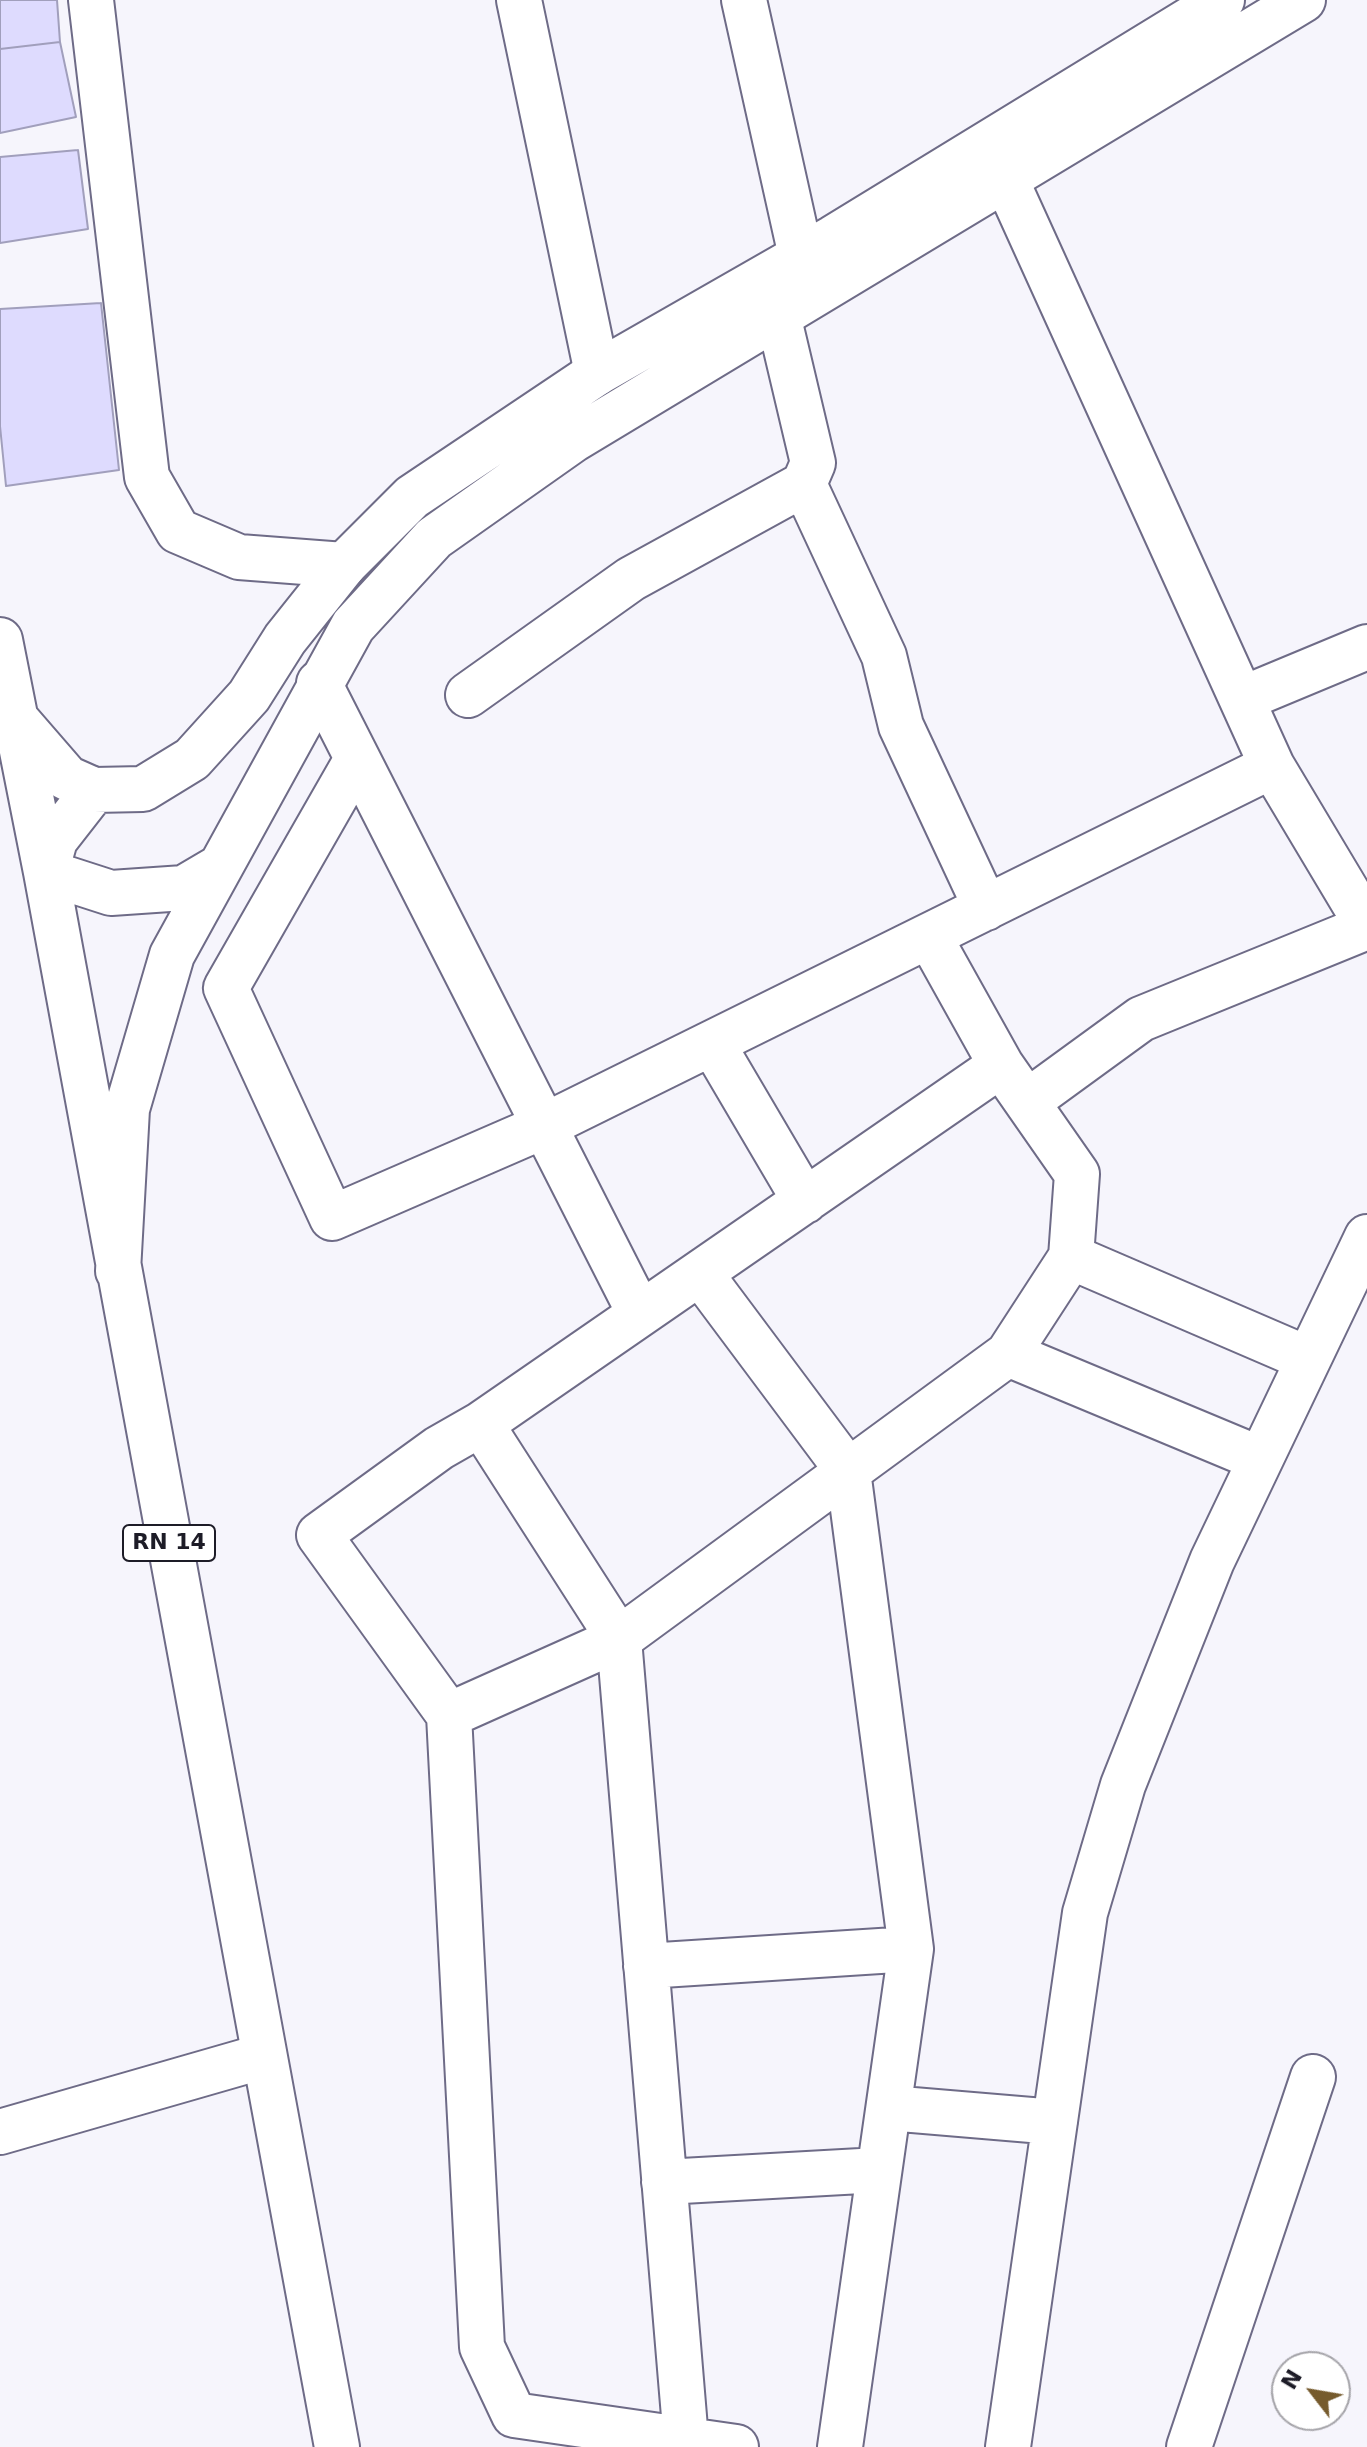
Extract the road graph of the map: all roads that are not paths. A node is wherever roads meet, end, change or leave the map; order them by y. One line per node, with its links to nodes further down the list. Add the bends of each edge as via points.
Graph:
1 (91, 0): 11 (street, via 147,477 178,531 239,557)
2 (519, 0): 9 (street)
3 (744, 0): 7 (street)
4 (1222, 0): 7 (street)
5 (1303, 0): 6 (street)
6 (1006, 180): 8 (street); 16 (street)
7 (801, 256): 9 (street)
8 (778, 315): 10 (street, via 813,463); 14 (street, via 573,440 434,538 353,626)
9 (597, 373): 11 (street, via 412,497)
10 (804, 484): 15 (street, via 631,579); 23 (street, via 884,656 901,726)
11 (344, 565): 20 (street, via 285,639 249,696 192,759 143,789)
12 (0, 640): 17 (street, RN 14)
13 (1367, 647): 16 (street)
14 (319, 683): 18 (street); 21 (street)
15 (468, 695)
16 (1242, 699): 19 (street)
17 (12, 715): 20 (street, via 67,778); 22 (street, RN 14)
18 (357, 759): 29 (street); 29 (street, via 226,988 332,1218)
19 (1272, 766): 23 (street); 24 (street)
20 (94, 790): 22 (street, via 55,840)
21 (218, 868): 22 (street, via 184,888 111,893); 33 (street, via 172,955 127,1109)
22 (46, 872): 33 (street, RN 14)
23 (986, 908): 25 (street)
24 (1367, 926): 28 (street, via 1141,1019)
25 (929, 936): 26 (street); 27 (street)
26 (712, 1043): 29 (street); 30 (street)
27 (1001, 1065): 28 (street); 30 (street)
28 (1027, 1102): 32 (street, via 1077,1174)
29 (544, 1126): 35 (street)
30 (805, 1201): 34 (street)
31 (1367, 1237): 37 (street)
32 (1071, 1257): 36 (street); 37 (street)
33 (118, 1271): 45 (street, RN 14)
34 (700, 1273): 35 (street); 40 (street)
35 (640, 1314): 38 (street)
36 (1008, 1354): 39 (street); 40 (street)
37 (1308, 1359): 39 (street)
38 (481, 1424): 41 (street); 42 (street, via 319,1535)
39 (1260, 1459): 48 (street, via 1212,1561 1123,1785 1085,1913)
40 (848, 1471): 41 (street); 43 (street)
41 (619, 1639): 42 (street); 44 (street)
42 (449, 1715): 52 (street, via 482,2347 514,2415)
43 (911, 1949): 44 (street); 47 (street)
44 (646, 1966): 51 (street)
45 (264, 2056): 49 (street); 53 (street, RN 14)
46 (1313, 2077): 57 (street)
47 (889, 2108): 48 (street); 50 (street)
48 (1055, 2122): 56 (street)
49 (0, 2132)
50 (879, 2170): 51 (street); 55 (street)
51 (664, 2182): 52 (street)
52 (686, 2440): 54 (street)
53 (337, 2447)
54 (736, 2447)
55 (840, 2447)
56 (1008, 2447)
57 (1189, 2447)

